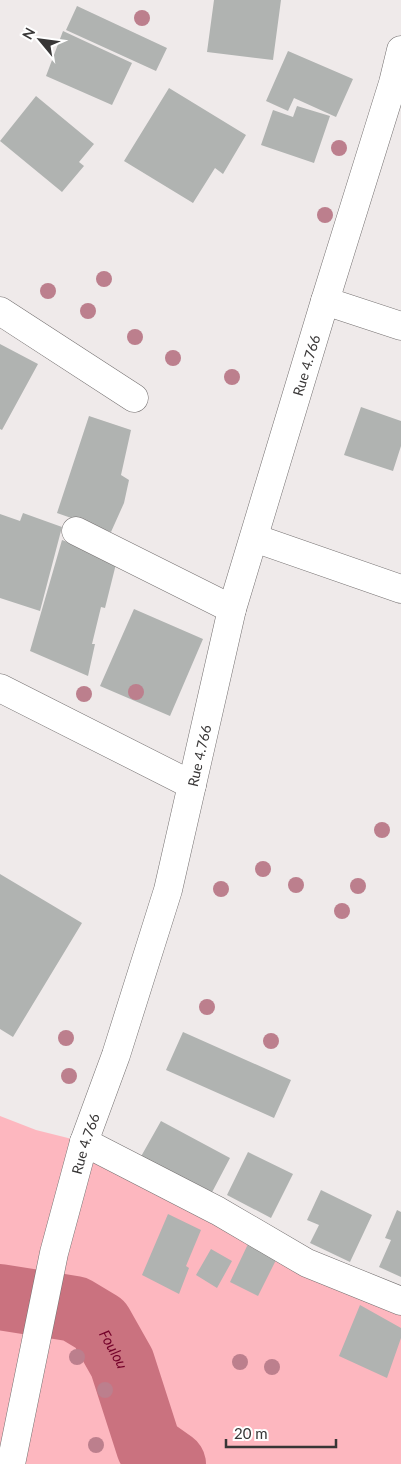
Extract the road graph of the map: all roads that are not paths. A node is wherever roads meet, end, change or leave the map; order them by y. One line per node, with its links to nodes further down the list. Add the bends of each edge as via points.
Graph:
1 (401, 50): 2 (street, Rue 4.766)
2 (397, 84): 3 (street, Rue 4.766)
3 (325, 301): 5 (street); 8 (street, Rue 4.766)
4 (0, 311): 6 (street)
5 (401, 326)
6 (134, 398)
7 (76, 531): 10 (street)
8 (254, 538): 9 (street); 10 (street, Rue 4.766)
9 (401, 589)
10 (232, 609): 12 (street, Rue 4.766)
11 (0, 688): 12 (street)
12 (192, 785): 13 (street, Rue 4.766, via 165,900 116,1056)
13 (84, 1142): 14 (street, via 218,1211 307,1263); 15 (street, Rue 4.766, via 54,1254)
14 (401, 1301)
15 (11, 1464)

